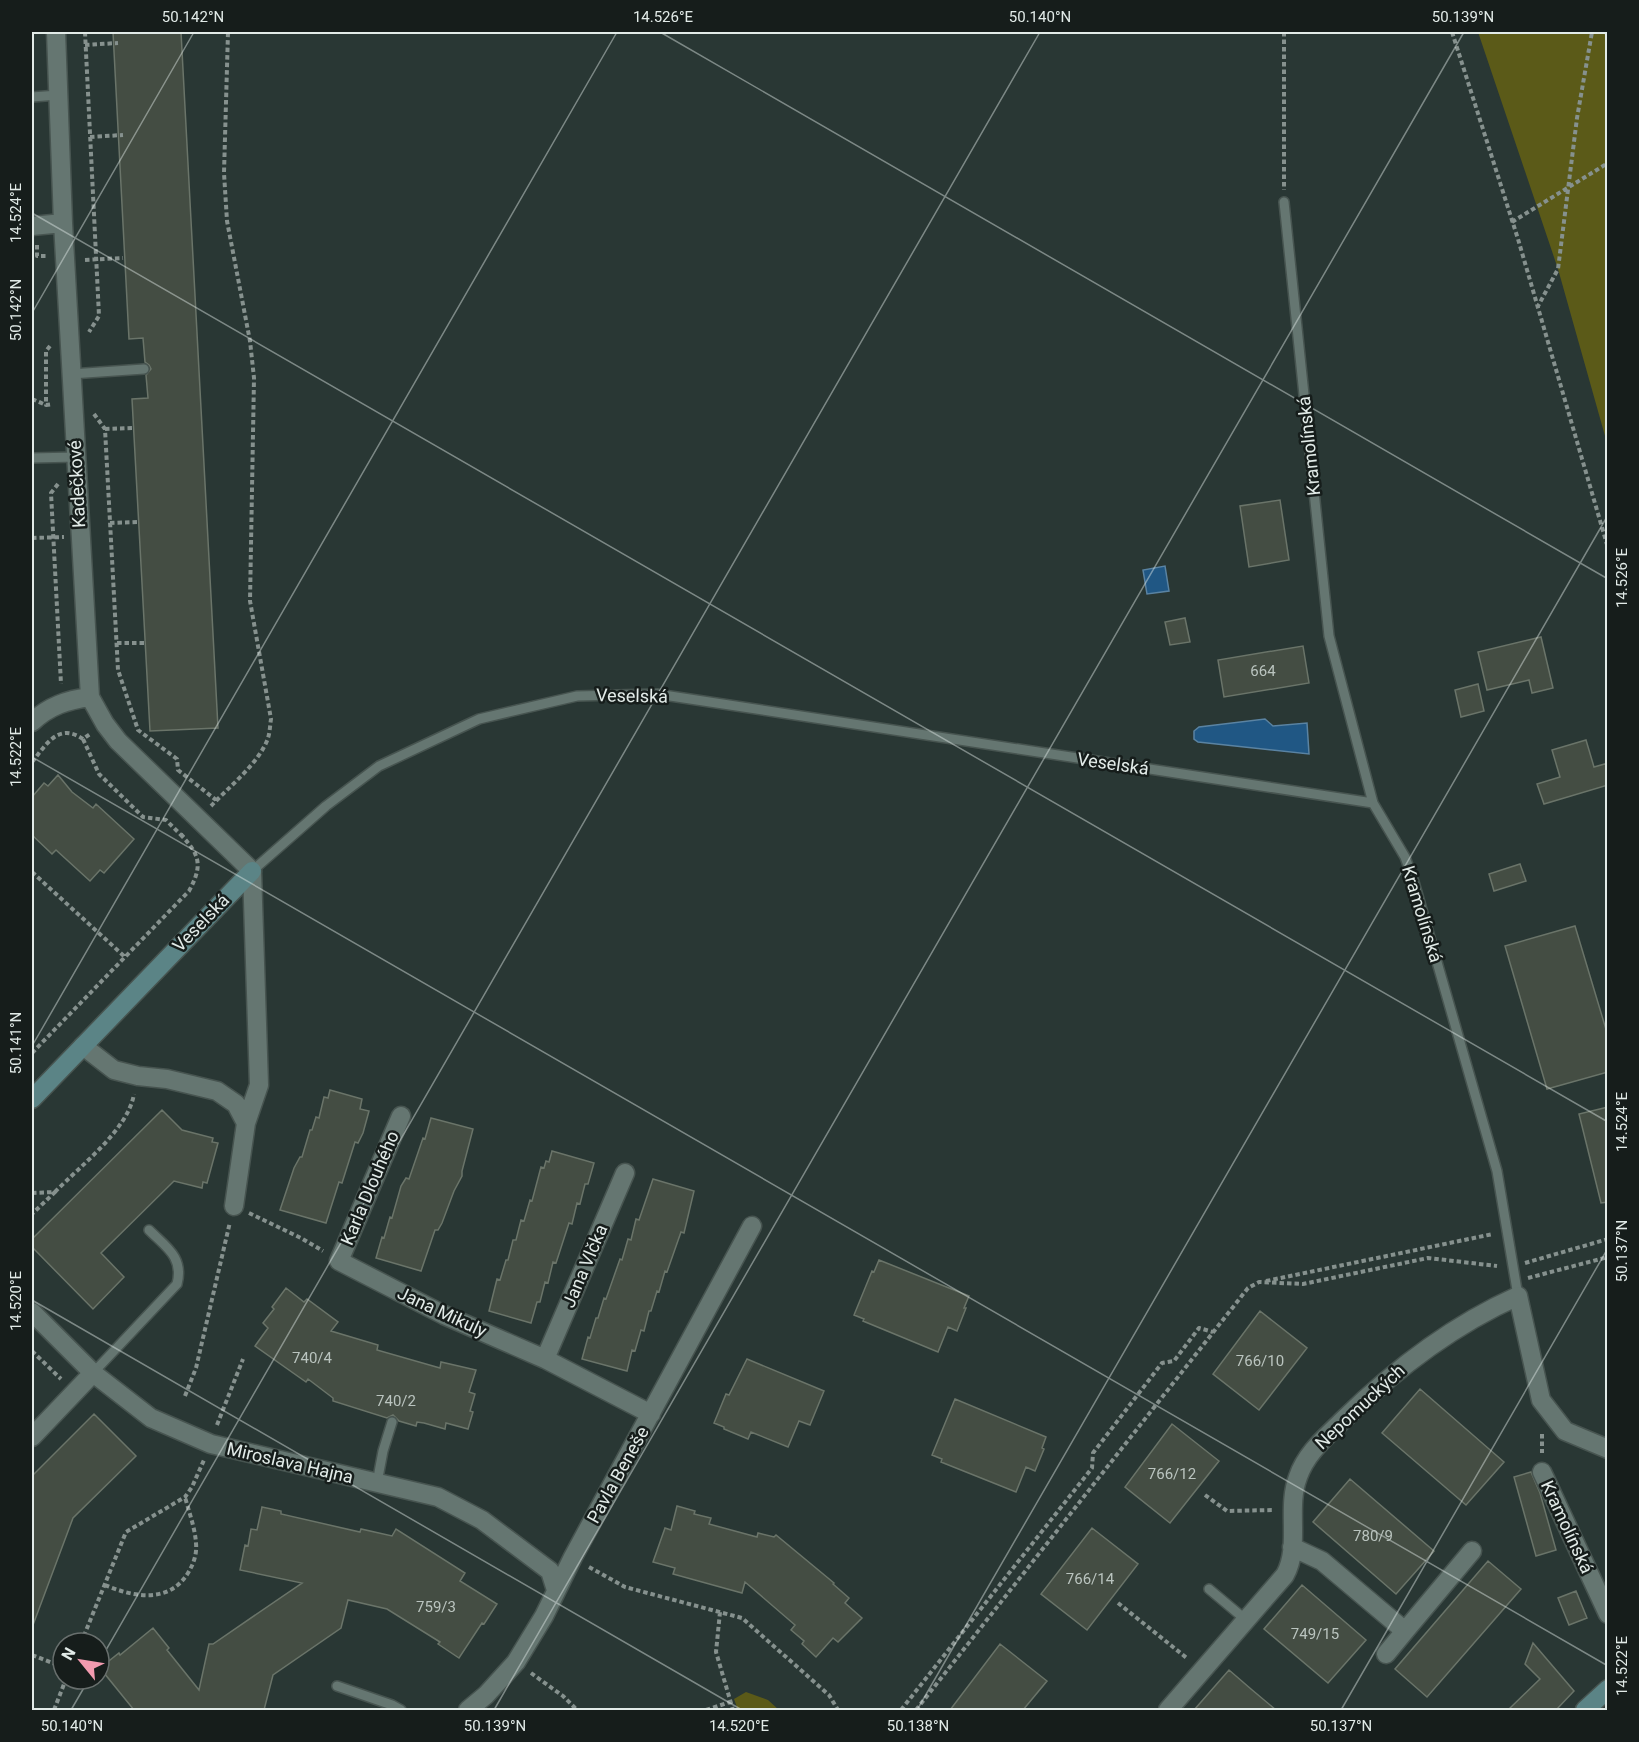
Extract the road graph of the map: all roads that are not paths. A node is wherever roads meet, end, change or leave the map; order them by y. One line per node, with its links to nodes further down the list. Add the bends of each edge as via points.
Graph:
1 (56, 32): 2 (street, Kadečkové)
2 (58, 95): 3 (lane); 5 (street, Kadečkové)
3 (32, 97)
4 (1284, 202): 13 (lane, Kramolínská, via 1329,636)
5 (63, 223): 6 (street); 8 (street, Kadečkové)
6 (32, 226)
7 (144, 369): 8 (lane)
8 (71, 374): 9 (street, Kadečkové)
9 (76, 457): 10 (lane); 11 (street, Kadečkové)
10 (32, 458)
11 (90, 697): 12 (street, via 50,708); 14 (street, Kadečkové, via 117,741)
12 (32, 722)
13 (1373, 803): 14 (lane, Veselská, via 657,694 577,696 479,719 379,766); 24 (lane, Kramolínská, via 1405,857 1414,882 1497,1171)
14 (252, 871): 15 (street, Veselská); 18 (street, via 259,1085)
15 (82, 1046): 16 (street, Veselská); 18 (street, via 114,1070 217,1091 236,1104)
16 (32, 1099)
17 (400, 1116): 23 (street, Karla Dlouhého)
18 (246, 1123): 20 (street)
19 (625, 1173): 26 (street, Jana Vlčka)
20 (234, 1206)
21 (752, 1226): 28 (street, Pavla Beneše)
22 (149, 1230): 27 (lane, via 178,1262 177,1284)
23 (339, 1261): 26 (street, Jana Mikuly, via 444,1315)
24 (1517, 1289): 31 (street, Kramolínská, via 1541,1400 1565,1431); 34 (street, Nepomuckých, via 1423,1350 1314,1448 1295,1486)
25 (32, 1312): 27 (street, Miroslava Hajna)
26 (545, 1359): 28 (street, Jana Mikuly)
27 (93, 1373): 30 (street); 33 (street, Miroslava Hajna, via 151,1418 211,1444)
28 (651, 1414): 37 (street, Pavla Beneše)
29 (392, 1422): 33 (lane)
30 (32, 1437)
31 (1608, 1449)
32 (1542, 1472): 38 (street, Kramolínská)
33 (377, 1483): 37 (street, Miroslava Hajna, via 438,1497 482,1520 550,1571)
34 (1292, 1547): 39 (street, Nepomuckých, via 1285,1575); 40 (street, via 1322,1562)
35 (1472, 1551): 40 (street)
36 (1209, 1589): 39 (lane)
37 (556, 1590): 45 (street, Pavla Beneše, via 516,1662)
38 (1608, 1614)
39 (1246, 1620): 46 (street, Nepomuckých)
40 (1405, 1631): 41 (street)
41 (1386, 1654)
42 (337, 1686): 44 (lane)
43 (1608, 1689): 47 (street)
44 (401, 1710)
45 (468, 1710)
46 (1168, 1710)
47 (1586, 1710)

